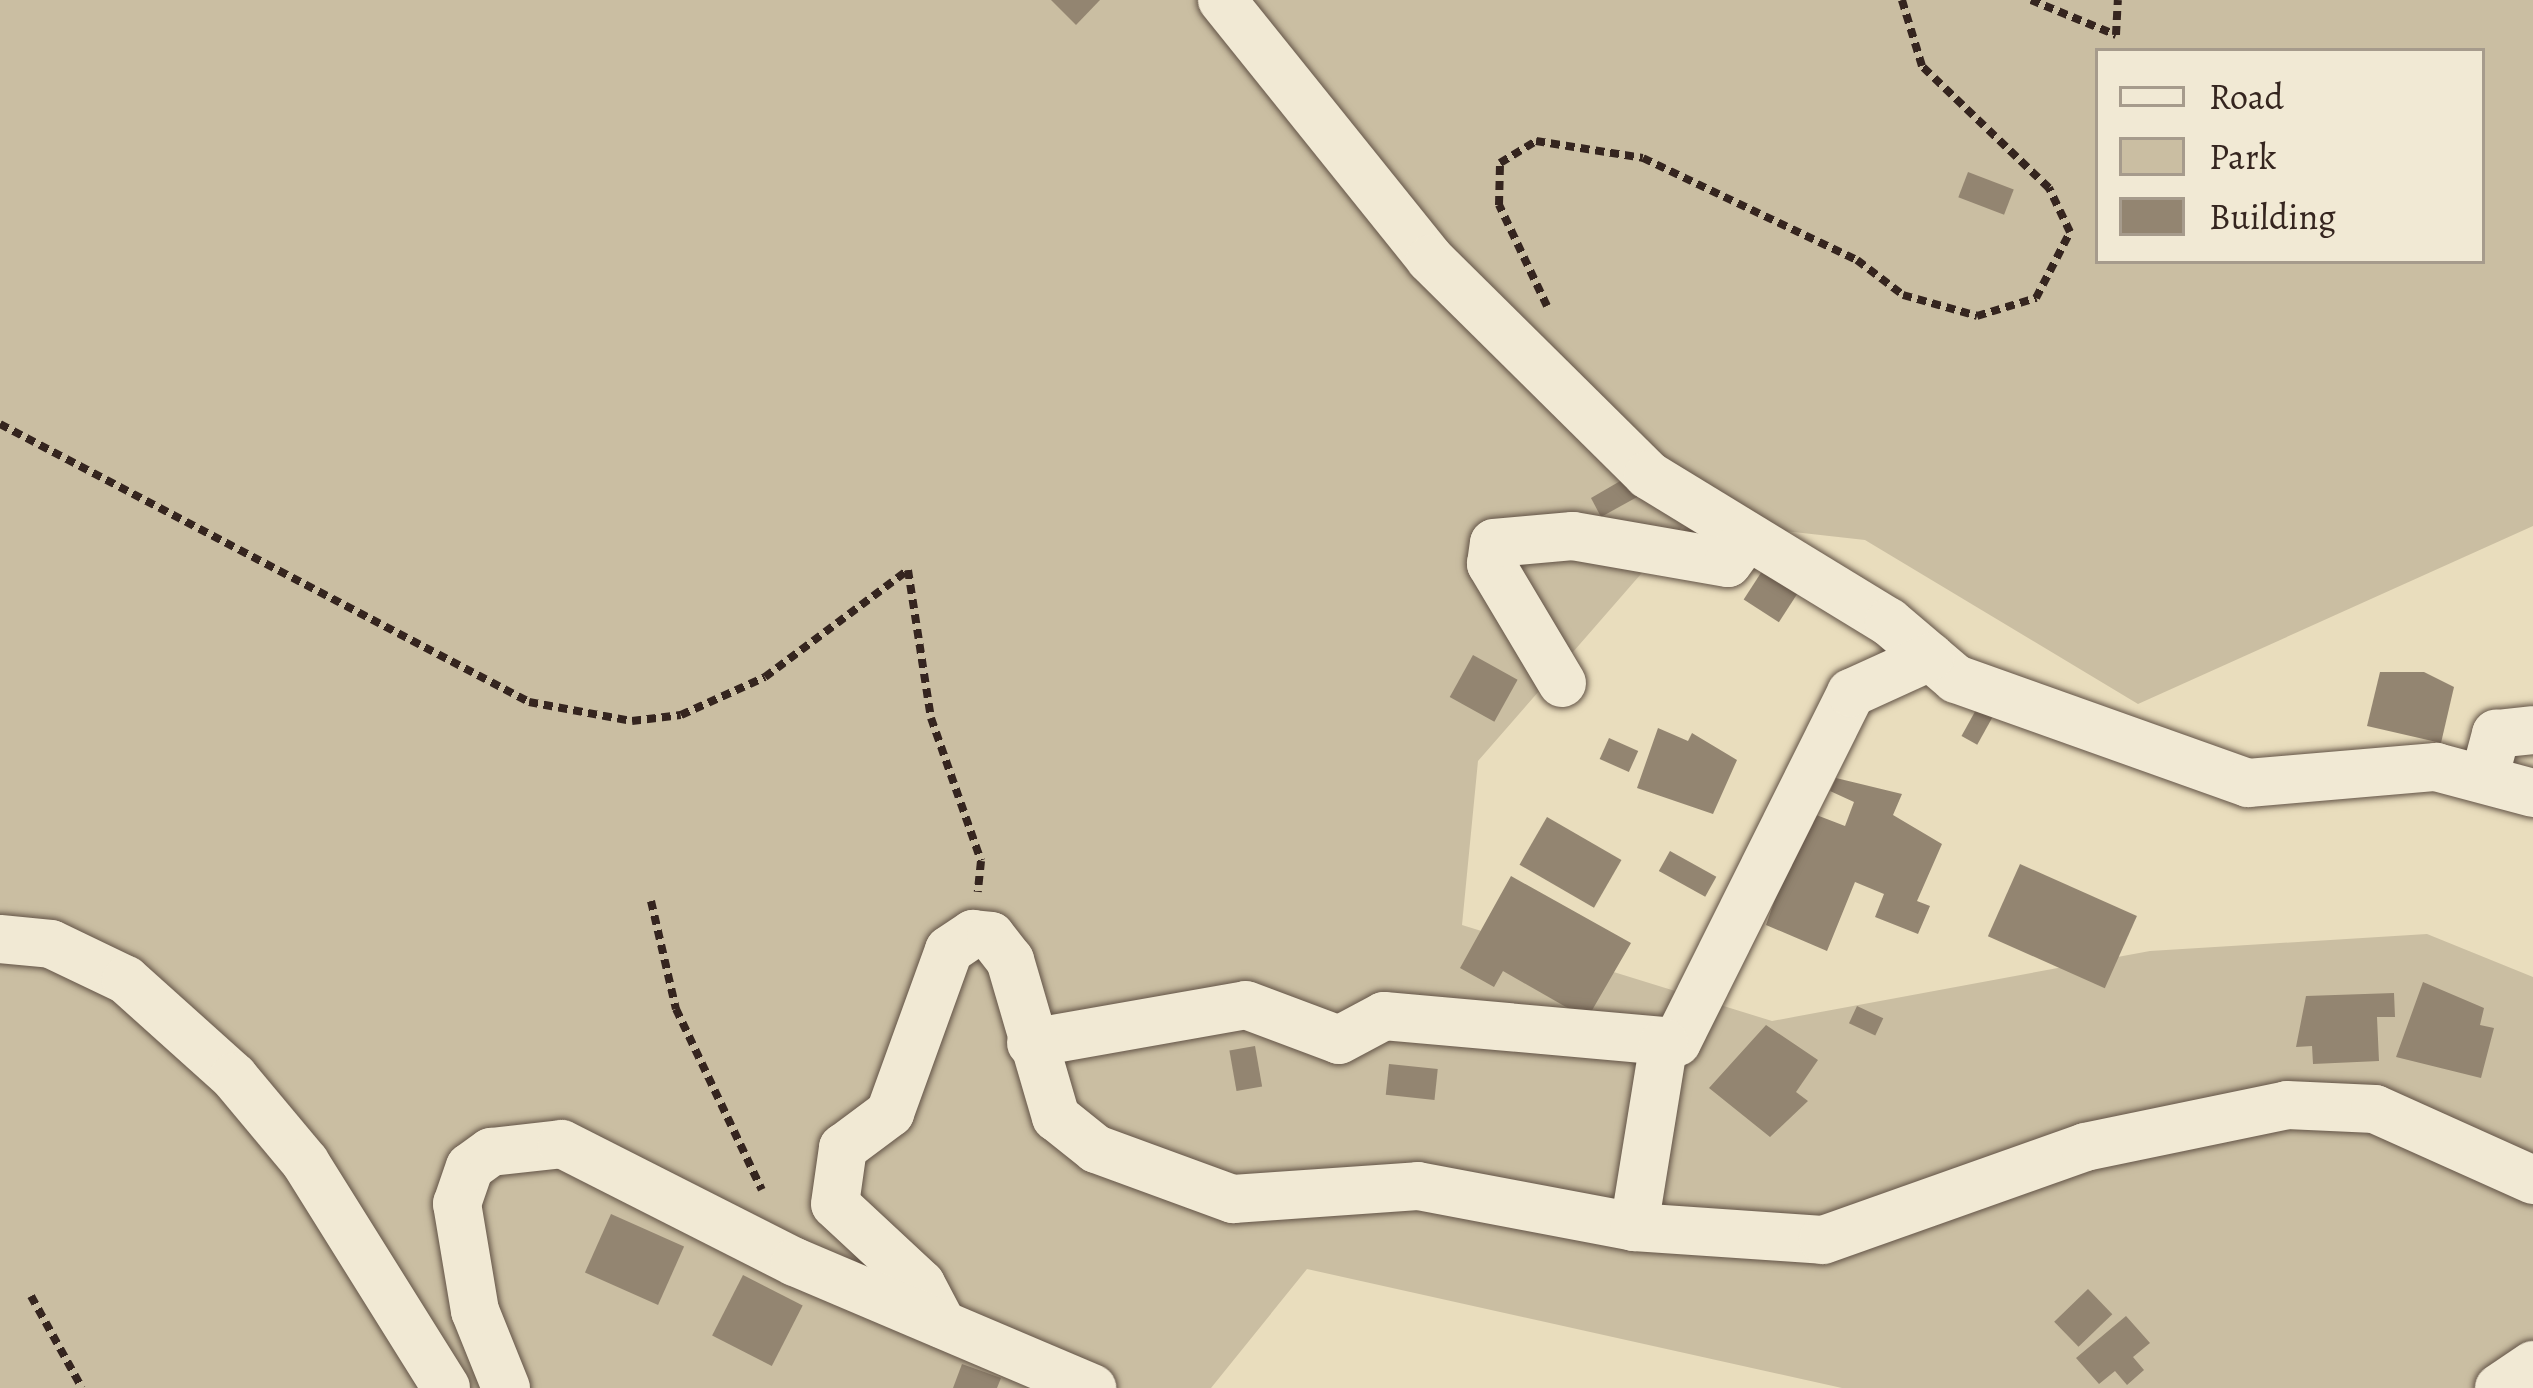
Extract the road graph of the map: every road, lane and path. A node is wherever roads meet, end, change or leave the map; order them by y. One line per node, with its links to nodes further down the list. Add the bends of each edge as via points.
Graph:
1 (1222, 0): 7 (street, via 1430,259 1648,475)
2 (1902, 0): 5 (path, via 1922,65 2049,188 2070,232 2036,298 1977,316 1903,295 1857,260 1643,158 1536,141 1499,163 1499,205)
3 (2032, 0): 4 (path, via 2116,35)
4 (2118, 0)
5 (1555, 326)
6 (0, 424): 14 (path, via 529,702 632,721 682,715 765,677 908,570 932,718 981,861)
7 (1747, 537): 8 (street); 9 (street, via 1728,563 1573,536 1494,544 1490,564)
8 (1930, 657): 11 (street, via 2030,713 2248,783 2437,767); 16 (street, via 1851,693 1677,1042)
9 (1562, 683)
10 (2533, 730): 11 (street, via 2496,734)
11 (2484, 779): 12 (street)
12 (2533, 794)
13 (651, 901): 20 (path, via 676,1009)
14 (974, 934): 17 (street, via 1010,960); 22 (street, via 949,950 890,1113 843,1148 835,1204 921,1284)
15 (0, 939): 25 (street, via 51,944 126,980 234,1077 304,1162)
16 (1664, 1042): 17 (street, via 1384,1016 1340,1040 1246,1005); 19 (street)
17 (1031, 1043): 19 (street, via 1056,1117 1096,1149 1233,1199 1418,1186)
18 (2533, 1180): 19 (street, via 2375,1109 2288,1105 2085,1147 1823,1240)
19 (1634, 1227)
20 (795, 1262): 22 (street); 26 (street, via 562,1144 491,1152 470,1167 457,1204 475,1310)
21 (31, 1297): 24 (path)
22 (941, 1324): 27 (street)
23 (2533, 1365): 28 (street)
24 (82, 1388)
25 (446, 1388)
26 (506, 1388)
27 (1092, 1388)
28 (2498, 1388)

